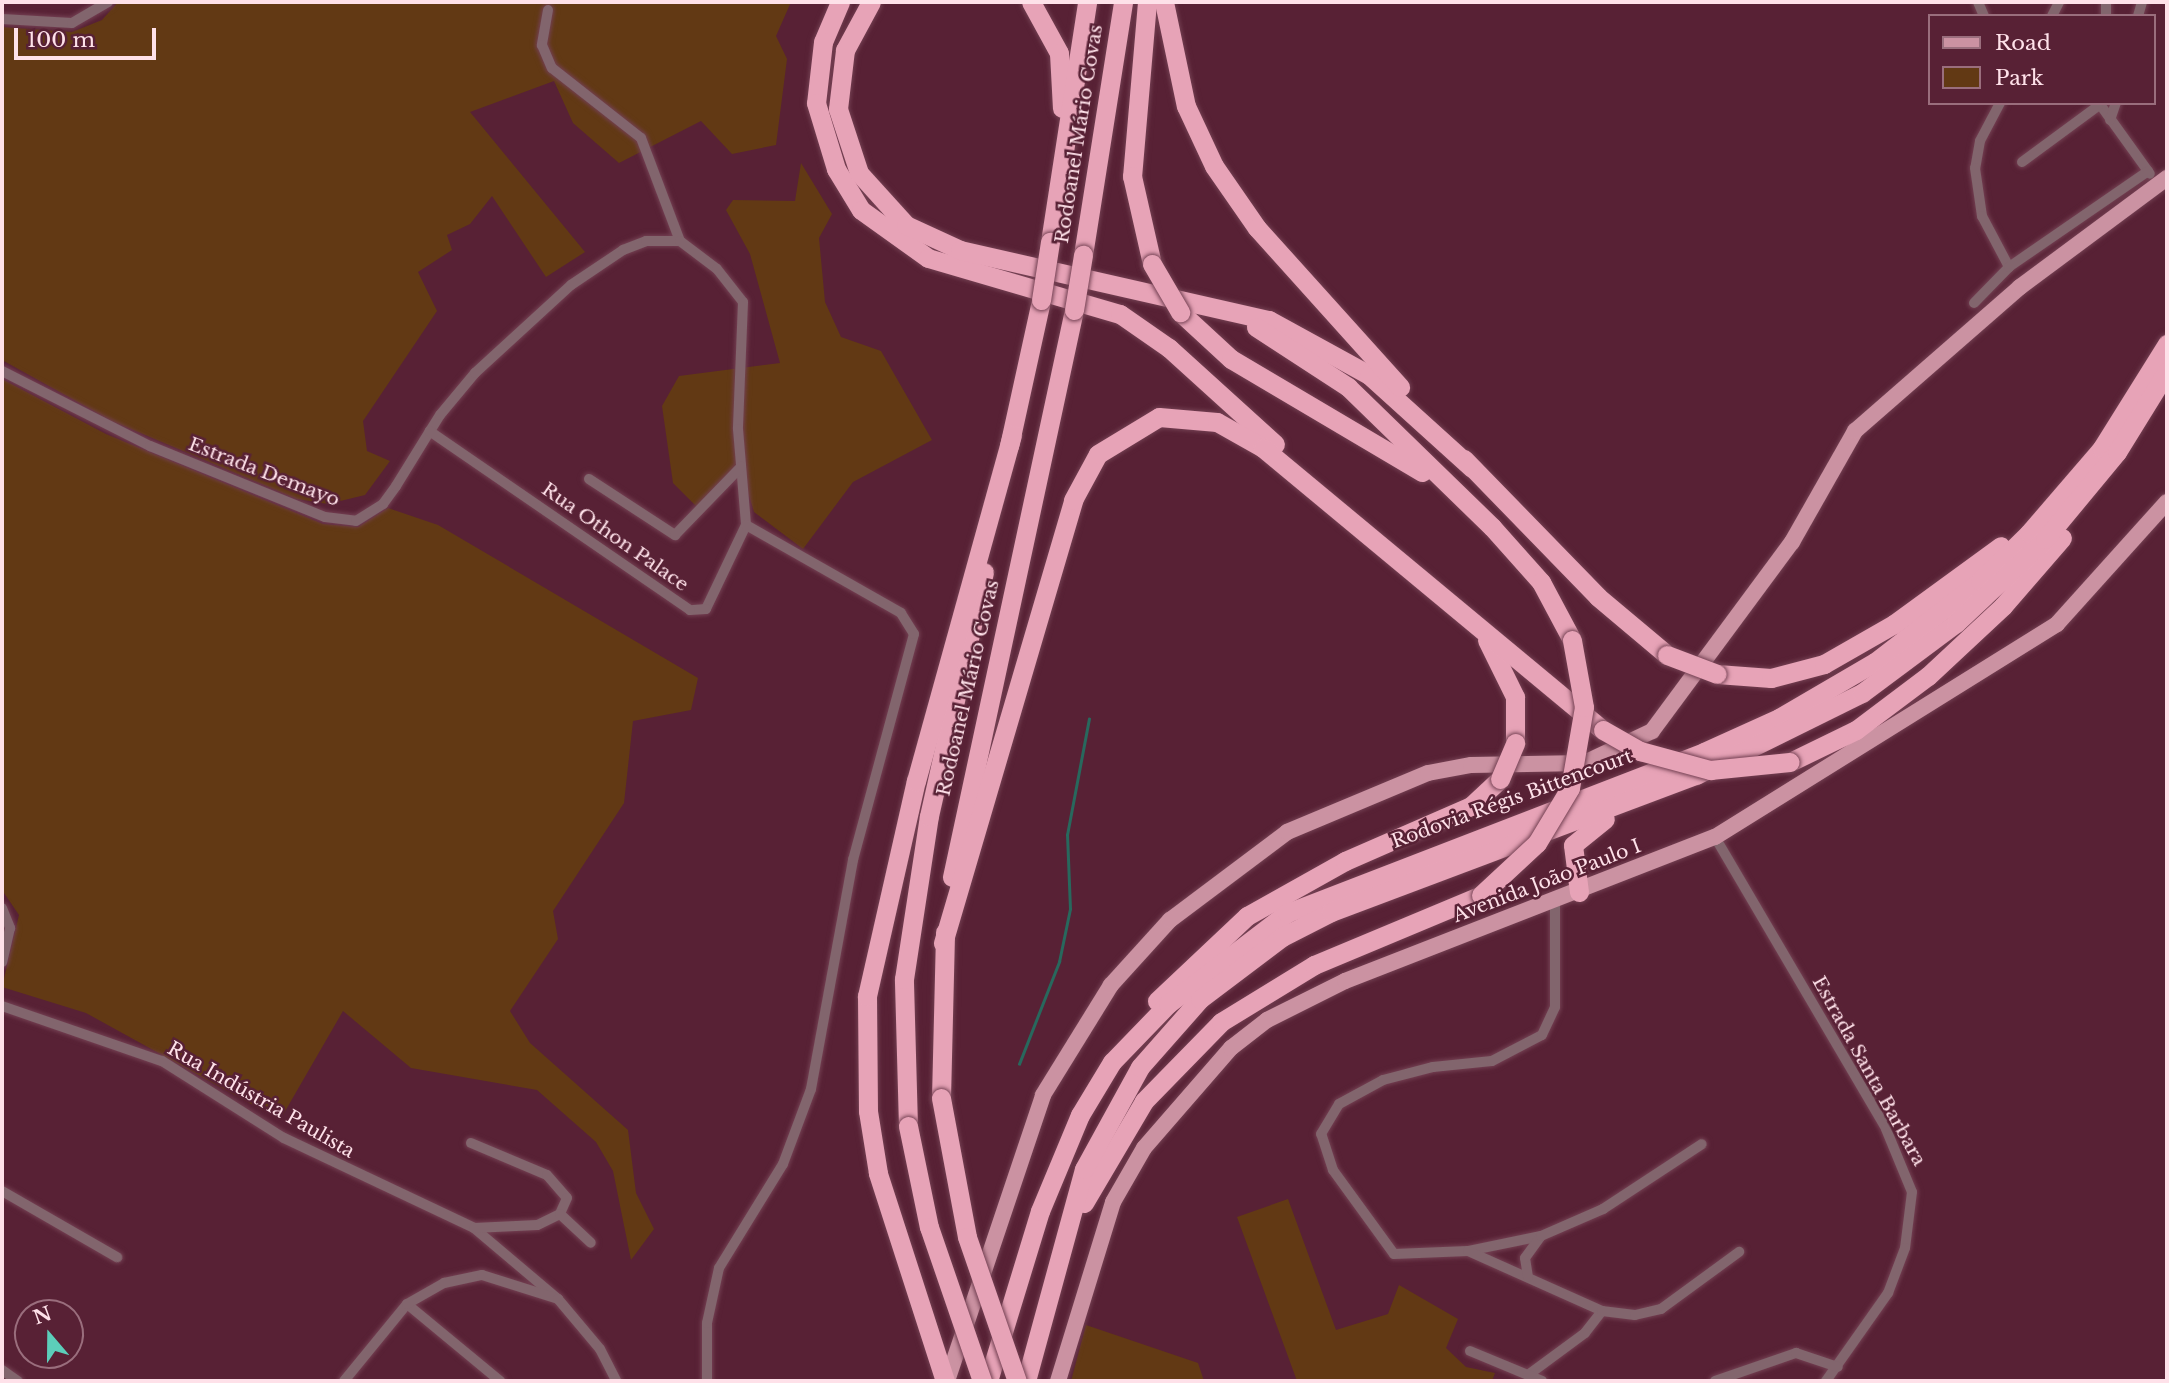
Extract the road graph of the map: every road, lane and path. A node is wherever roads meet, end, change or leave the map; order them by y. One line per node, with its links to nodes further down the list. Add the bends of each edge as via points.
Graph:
1 (108, 2): 10 (street, via 72,23)
2 (840, 2): 38 (highway, via 823,42 816,103 836,169 861,210 928,258 1077,298 1141,327)
3 (871, 2): 25 (highway, via 845,50 838,110 850,156 888,210 960,250)
4 (1031, 2): 19 (highway, via 1054,38 1062,71)
5 (1087, 2): 19 (highway, Rodoanel Mário Covas)
6 (1123, 2): 46 (highway, Rodoanel Mário Covas, bridge, via 1074,310 969,782)
7 (1147, 2): 25 (highway, bridge, via 1132,176 1152,264)
8 (1164, 2): 34 (highway, via 1186,106 1227,188)
9 (548, 10): 21 (street, via 542,45 552,68 641,138)
10 (2, 19)
11 (1999, 105): 23 (street, via 1980,141 1975,168 1982,216)
12 (2098, 105): 16 (street)
13 (2100, 105): 15 (street)
14 (2115, 105): 15 (street)
15 (2110, 120): 17 (street)
16 (2022, 162)
17 (2148, 171): 18 (street); 20 (street)
18 (2163, 182): 22 (main road)
19 (1057, 197): 31 (highway, Rodoanel Mário Covas, bridge)
20 (2053, 236): 22 (street); 23 (street)
21 (680, 242): 30 (street, Estrada Demayo, via 635,244 571,285 475,373); 33 (street, via 733,285 746,312)
22 (2065, 250): 74 (main road, via 1855,431 1792,542 1652,731 1584,763 1450,767 1311,819 1245,857 1136,953 1043,1095)
23 (2009, 267): 24 (street)
24 (1975, 303)
25 (1185, 307): 34 (highway, via 1269,320 1338,354 1396,396); 36 (highway, via 1231,359 1330,412); 36 (highway, via 1262,330 1318,364)
26 (2167, 344): 32 (highway, Rodovia Régis Bittencourt)
27 (2, 371): 30 (street, Estrada Demayo, via 108,428 346,522 366,517 383,504)
28 (2167, 371): 29 (highway)
29 (2148, 406): 40 (highway, bridge, via 2108,479 2003,607 1891,706 1790,762 1710,770 1640,751 1602,730); 41 (highway, via 2071,509 1956,623 1813,722)
30 (430, 431): 39 (street, Rua Othon Palace, via 690,610 706,609 715,599)
31 (1012, 435): 74 (highway, via 876,941 864,1054 878,1173); 75 (highway, Rodoanel Mário Covas, bridge, via 939,765 906,966 908,1126 929,1227)
32 (2091, 462): 34 (highway, bridge, via 2003,545 1852,650 1796,674 1717,674 1667,655 1598,597); 49 (highway, Rodovia Régis Bittencourt, via 1980,581 1923,629 1819,697 1704,752 1287,913 1217,961)
33 (741, 467): 35 (street, via 675,535); 39 (street)
34 (1472, 468)
35 (589, 479)
36 (1466, 502): 60 (highway, bridge, via 1541,582 1572,640 1584,706 1570,788 1536,843 1481,895 1314,965 1214,1028 1170,1071 1126,1128 1087,1196)
37 (2167, 502): 42 (main road, Avenida João Paulo I, via 2094,590 2048,631)
38 (1352, 517): 40 (highway); 46 (highway, via 1237,430 1197,416 1138,424 1098,454 1059,542)
39 (746, 525): 73 (street, via 901,613 913,629 914,642 853,860 811,1089 783,1164 719,1268 707,1323)
40 (1474, 621): 49 (highway, bridge, via 1515,696 1515,743 1500,779 1471,806 1345,861 1247,916 1164,990)
41 (1696, 775): 43 (highway, via 1583,832 1573,845); 60 (highway, via 1366,897 1282,937 1237,968 1161,1041 1118,1102 1084,1169)
42 (1715, 837): 43 (main road, Avenida João Paulo I); 66 (street, Estrada Santa Barbara, via 1910,1180 1911,1215 1896,1273)
43 (1579, 892): 44 (main road, Avenida João Paulo I)
44 (1555, 901): 57 (street, via 1555,1007 1542,1035 1492,1061 1433,1066 1383,1080 1339,1104 1321,1133 1325,1156 1386,1248 1413,1257); 79 (main road, Avenida João Paulo I, via 1303,999 1231,1048 1151,1138 1113,1202)
45 (2, 908): 47 (street, via 9,928)
46 (943, 943): 77 (highway, Rodoanel Mário Covas, bridge, via 942,1098 967,1237)
47 (2, 962)
48 (2, 1006): 54 (street, Rua Indústria Paulista, via 151,1056 285,1138)
49 (1137, 1031): 76 (highway, Rodovia Régis Bittencourt, via 1080,1115 1040,1211)
50 (471, 1143): 53 (street, via 562,1185 567,1198)
51 (1702, 1144): 55 (street, via 1603,1209)
52 (2, 1191): 59 (street)
53 (560, 1213): 54 (street, via 521,1229); 56 (street)
54 (474, 1228): 62 (street, Rua Indústria Paulista)
55 (1541, 1236): 57 (street); 61 (street, via 1525,1258)
56 (591, 1243)
57 (1468, 1251): 61 (street)
58 (1739, 1252): 64 (street, via 1661,1309 1635,1315)
59 (117, 1257)
60 (1055, 1272): 78 (highway)
61 (1528, 1278): 64 (street)
62 (558, 1299): 63 (street, via 482,1275 444,1283); 72 (street, Rua Indústria Paulista, via 594,1342)
63 (407, 1304): 70 (street); 71 (street)
64 (1602, 1311): 68 (street, via 1585,1333)
65 (1470, 1351): 68 (street)
66 (1838, 1367): 81 (street, via 1796,1353); 82 (street, Estrada Santa Barbara)
67 (2, 1370): 69 (street)
68 (1528, 1374): 80 (street)
69 (19, 1381)
70 (344, 1381)
71 (500, 1381)
72 (616, 1381)
73 (707, 1381)
74 (946, 1381)
75 (982, 1381)
76 (988, 1381)
77 (1017, 1381)
78 (1026, 1381)
79 (1058, 1381)
80 (1542, 1381)
81 (1715, 1381)
82 (1826, 1381)

